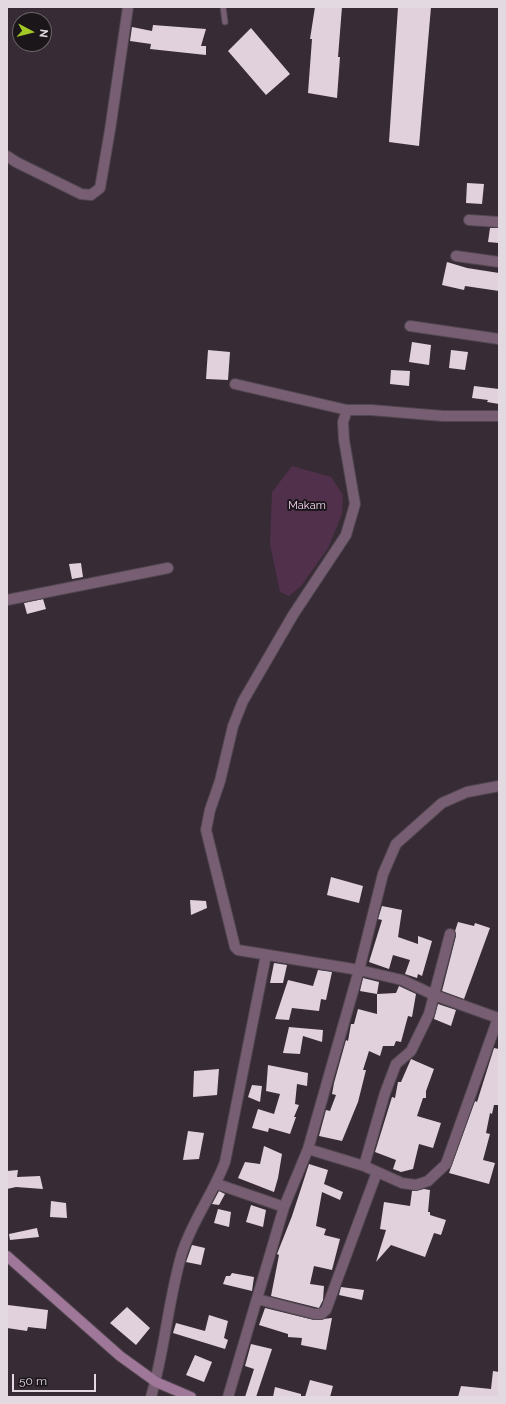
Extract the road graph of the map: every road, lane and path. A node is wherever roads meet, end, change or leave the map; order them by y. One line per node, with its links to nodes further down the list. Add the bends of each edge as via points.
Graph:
1 (128, 7): 4 (street, via 100,188 91,195 81,194)
2 (223, 7): 3 (lane)
3 (225, 22)
4 (7, 156)
5 (469, 220): 6 (street)
6 (499, 222)
7 (456, 256): 8 (street)
8 (499, 262)
9 (410, 326): 10 (street)
10 (499, 339)
11 (234, 384): 12 (street)
12 (347, 410): 13 (street, via 443,416); 18 (street, via 343,422 344,440 355,504 346,535 293,615 243,701 233,726 206,830 235,946 238,950)
13 (499, 416)
14 (168, 568): 15 (street)
15 (7, 600)
16 (499, 786): 19 (street, via 467,792 442,803 396,844 383,874)
17 (450, 934): 20 (street)
18 (266, 955): 19 (street); 24 (street, via 225,1162)
19 (359, 970): 20 (street, via 402,980); 21 (street)
20 (434, 995): 22 (street, via 416,1042 396,1064); 23 (street, via 498,1018 446,1164 428,1181 416,1185 402,1183)
21 (308, 1149): 22 (street); 25 (street)
22 (364, 1166): 23 (street)
23 (377, 1172): 27 (street, via 326,1310 316,1314)
24 (217, 1184): 25 (street); 28 (street, via 193,1226 182,1254 169,1305)
25 (284, 1207): 27 (street)
26 (7, 1256): 28 (street, via 120,1356)
27 (258, 1298): 31 (street)
28 (156, 1382): 29 (street); 30 (street)
29 (151, 1397)
30 (191, 1397)
31 (228, 1397)

